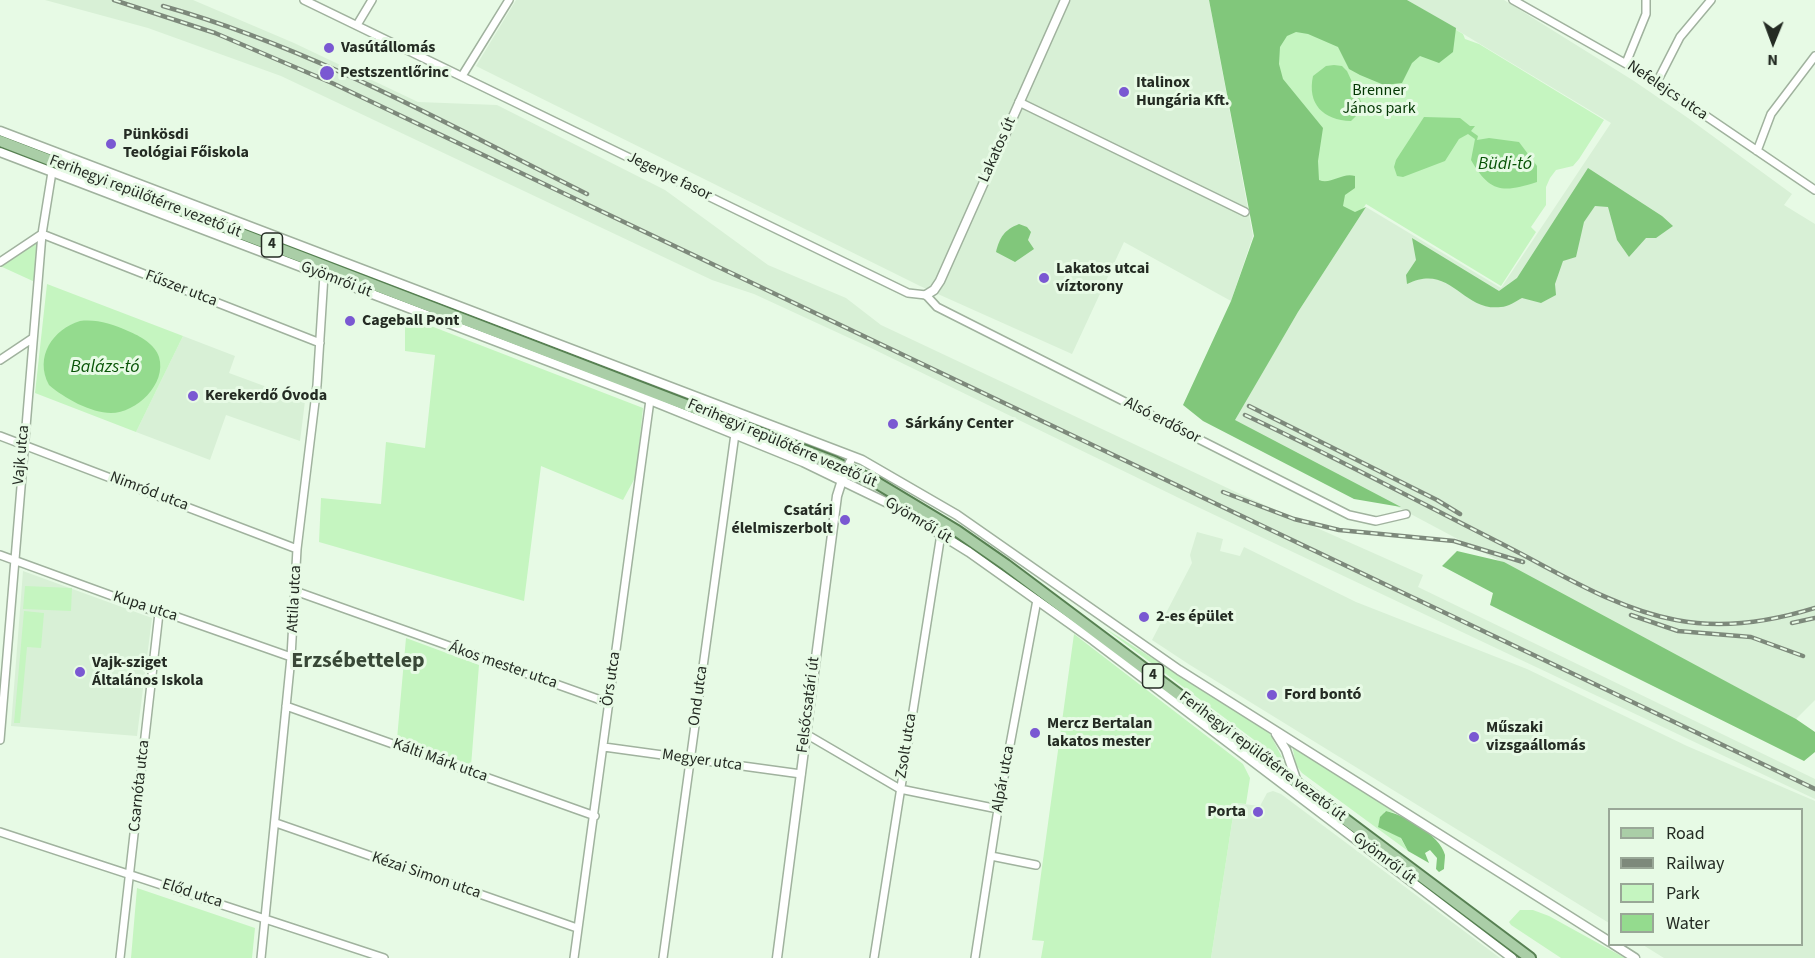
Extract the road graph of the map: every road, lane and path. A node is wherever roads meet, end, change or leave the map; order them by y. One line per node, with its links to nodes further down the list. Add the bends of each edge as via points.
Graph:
1 (304, 0): 8 (street, Jegenye fasor)
2 (372, 0): 8 (street)
3 (509, 0): 11 (street)
4 (1065, 0): 13 (street, Lakatos út)
5 (1513, 0): 10 (street, Nefelejcs utca)
6 (1646, 0): 10 (street, via 1646,14)
7 (1712, 0): 12 (street, via 1680,37)
8 (357, 25): 11 (street, Jegenye fasor)
9 (1815, 56): 16 (street, via 1771,114)
10 (1626, 63): 12 (street, Nefelejcs utca)
11 (462, 76): 24 (street, Jegenye fasor, via 908,293)
12 (1657, 82): 16 (street, Nefelejcs utca)
13 (1019, 102): 20 (street); 24 (street, Lakatos út, via 940,281)
14 (0, 131): 32 (street, Gyömrői út)
15 (0, 141): 52 (main road, Ferihegyi repülőtérre vezető út / 4, via 655,391 877,483 998,559)
16 (1757, 151): 19 (street, Nefelejcs utca)
17 (0, 152): 18 (street, Gyömrői út)
18 (52, 172): 21 (street, Vajk utca); 23 (street, Gyömrői út)
19 (1815, 190)
20 (1245, 212)
21 (42, 234): 22 (street); 25 (street, Vajk utca); 26 (street, Fűszer utca)
22 (0, 262)
23 (324, 275): 26 (street, Attila utca); 28 (street, Gyömrői út)
24 (926, 295): 34 (street, Alsó erdősor, via 937,307 1349,515 1376,521)
25 (33, 339): 27 (street); 31 (street, Vajk utca)
26 (320, 343): 36 (street, Attila utca)
27 (0, 360)
28 (650, 400): 29 (street, Gyömrői út); 44 (street, Örs utca)
29 (735, 434): 33 (street, Gyömrői út); 50 (street, Ond utca)
30 (0, 436): 31 (street, Nimród utca)
31 (23, 444): 36 (street, Nimród utca); 38 (street, Vajk utca)
32 (852, 459): 33 (street, Felsőcsatári út, bridge); 46 (street, Gyömrői út, via 957,515 1086,607)
33 (843, 479): 35 (street, Gyömrői út); 47 (street, Felsőcsatári út, via 837,495)
34 (1406, 514)
35 (941, 534): 40 (street, Gyömrői út); 53 (street, Zsolt utca)
36 (297, 549): 39 (street, Attila utca)
37 (0, 555): 38 (street, Kupa utca)
38 (14, 560): 41 (street, Kupa utca); 43 (street, Vajk utca)
39 (295, 591): 42 (street, Attila utca); 44 (street, Ákos mester utca)
40 (1037, 600): 54 (street, Alpár utca); 73 (street, Gyömrői út)
41 (159, 613): 42 (street, Kupa utca); 60 (street, Csarnóta utca)
42 (291, 657): 45 (street, Attila utca)
43 (2, 675): 48 (street, Vajk utca)
44 (609, 703): 49 (street, Örs utca)
45 (286, 706): 55 (street, Kálti Márk utca); 56 (street, Attila utca)
46 (1258, 720): 52 (street, Gyömrői út, via 1280,738); 63 (street, Gyömrői út)
47 (806, 734): 51 (street, Felsőcsatári út); 53 (street)
48 (0, 740)
49 (604, 747): 50 (street, Megyer utca); 55 (street, Örs utca)
50 (690, 760): 51 (street, Megyer utca); 69 (street, Ond utca)
51 (801, 774): 70 (street, Felsőcsatári út)
52 (1300, 787): 74 (main road, Ferihegyi repülőtérre vezető út / 4)
53 (900, 789): 54 (street); 71 (street, Zsolt utca)
54 (998, 809): 58 (street, Alpár utca)
55 (594, 816): 62 (street, Örs utca)
56 (276, 823): 61 (street, Attila utca); 62 (street, Kézai Simon utca)
57 (0, 832): 60 (street, Előd utca)
58 (991, 856): 59 (street); 72 (street, Alpár utca)
59 (1036, 865)
60 (130, 874): 61 (street, Előd utca); 65 (street, Csarnóta utca)
61 (265, 918): 66 (street, Attila utca); 67 (street, Előd utca)
62 (577, 928): 68 (street, Örs utca)
63 (1608, 941)
64 (1615, 946): 75 (street)
65 (120, 958)
66 (261, 958)
67 (384, 958)
68 (573, 958)
69 (663, 958)
70 (777, 958)
71 (874, 958)
72 (975, 958)
73 (1512, 958)
74 (1530, 958)
75 (1635, 958)

